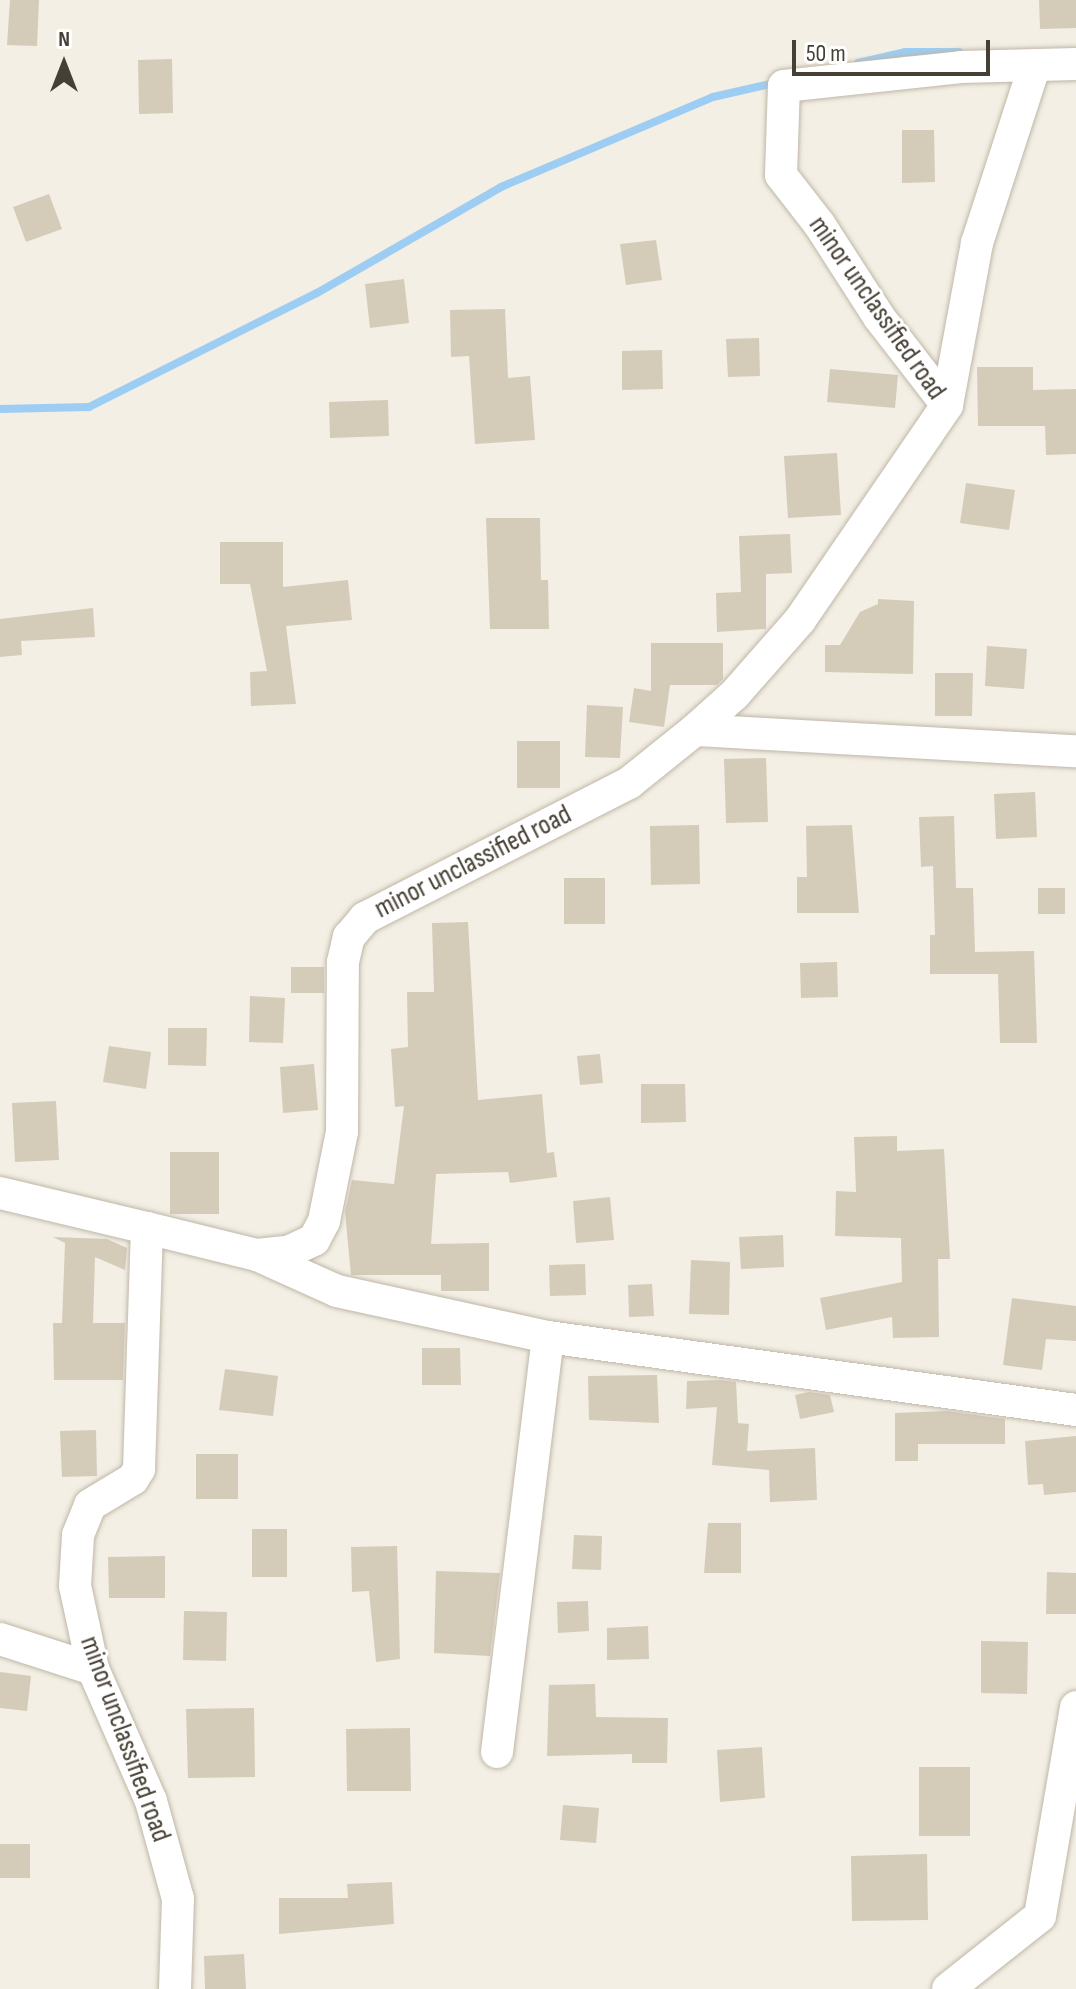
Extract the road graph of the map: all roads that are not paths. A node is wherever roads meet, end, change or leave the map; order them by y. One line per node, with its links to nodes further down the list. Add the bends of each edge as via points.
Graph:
1 (1076, 64): 2 (street, minor unclassified road)
2 (1035, 65): 3 (street, via 977,243); 3 (street, minor unclassified road, via 961,67 784,86 781,175)
3 (947, 405): 4 (street, minor unclassified road, via 800,620 735,694)
4 (695, 730): 5 (street); 8 (street, minor unclassified road, via 629,783 365,918 349,937 343,962 342,1132 324,1221 314,1240 288,1252)
5 (1076, 751)
6 (0, 1193): 7 (street)
7 (147, 1228): 8 (street, minor unclassified road); 12 (street, minor unclassified road, via 139,1469 90,1505 78,1535 75,1586)
8 (257, 1255): 9 (street, via 337,1291)
9 (548, 1337): 10 (street); 14 (street)
10 (1076, 1410)
11 (0, 1639): 12 (street)
12 (93, 1669): 15 (street, minor unclassified road, via 151,1801 178,1899)
13 (1076, 1707): 16 (street, via 1040,1916)
14 (497, 1752)
15 (175, 1989)
16 (948, 1989)

